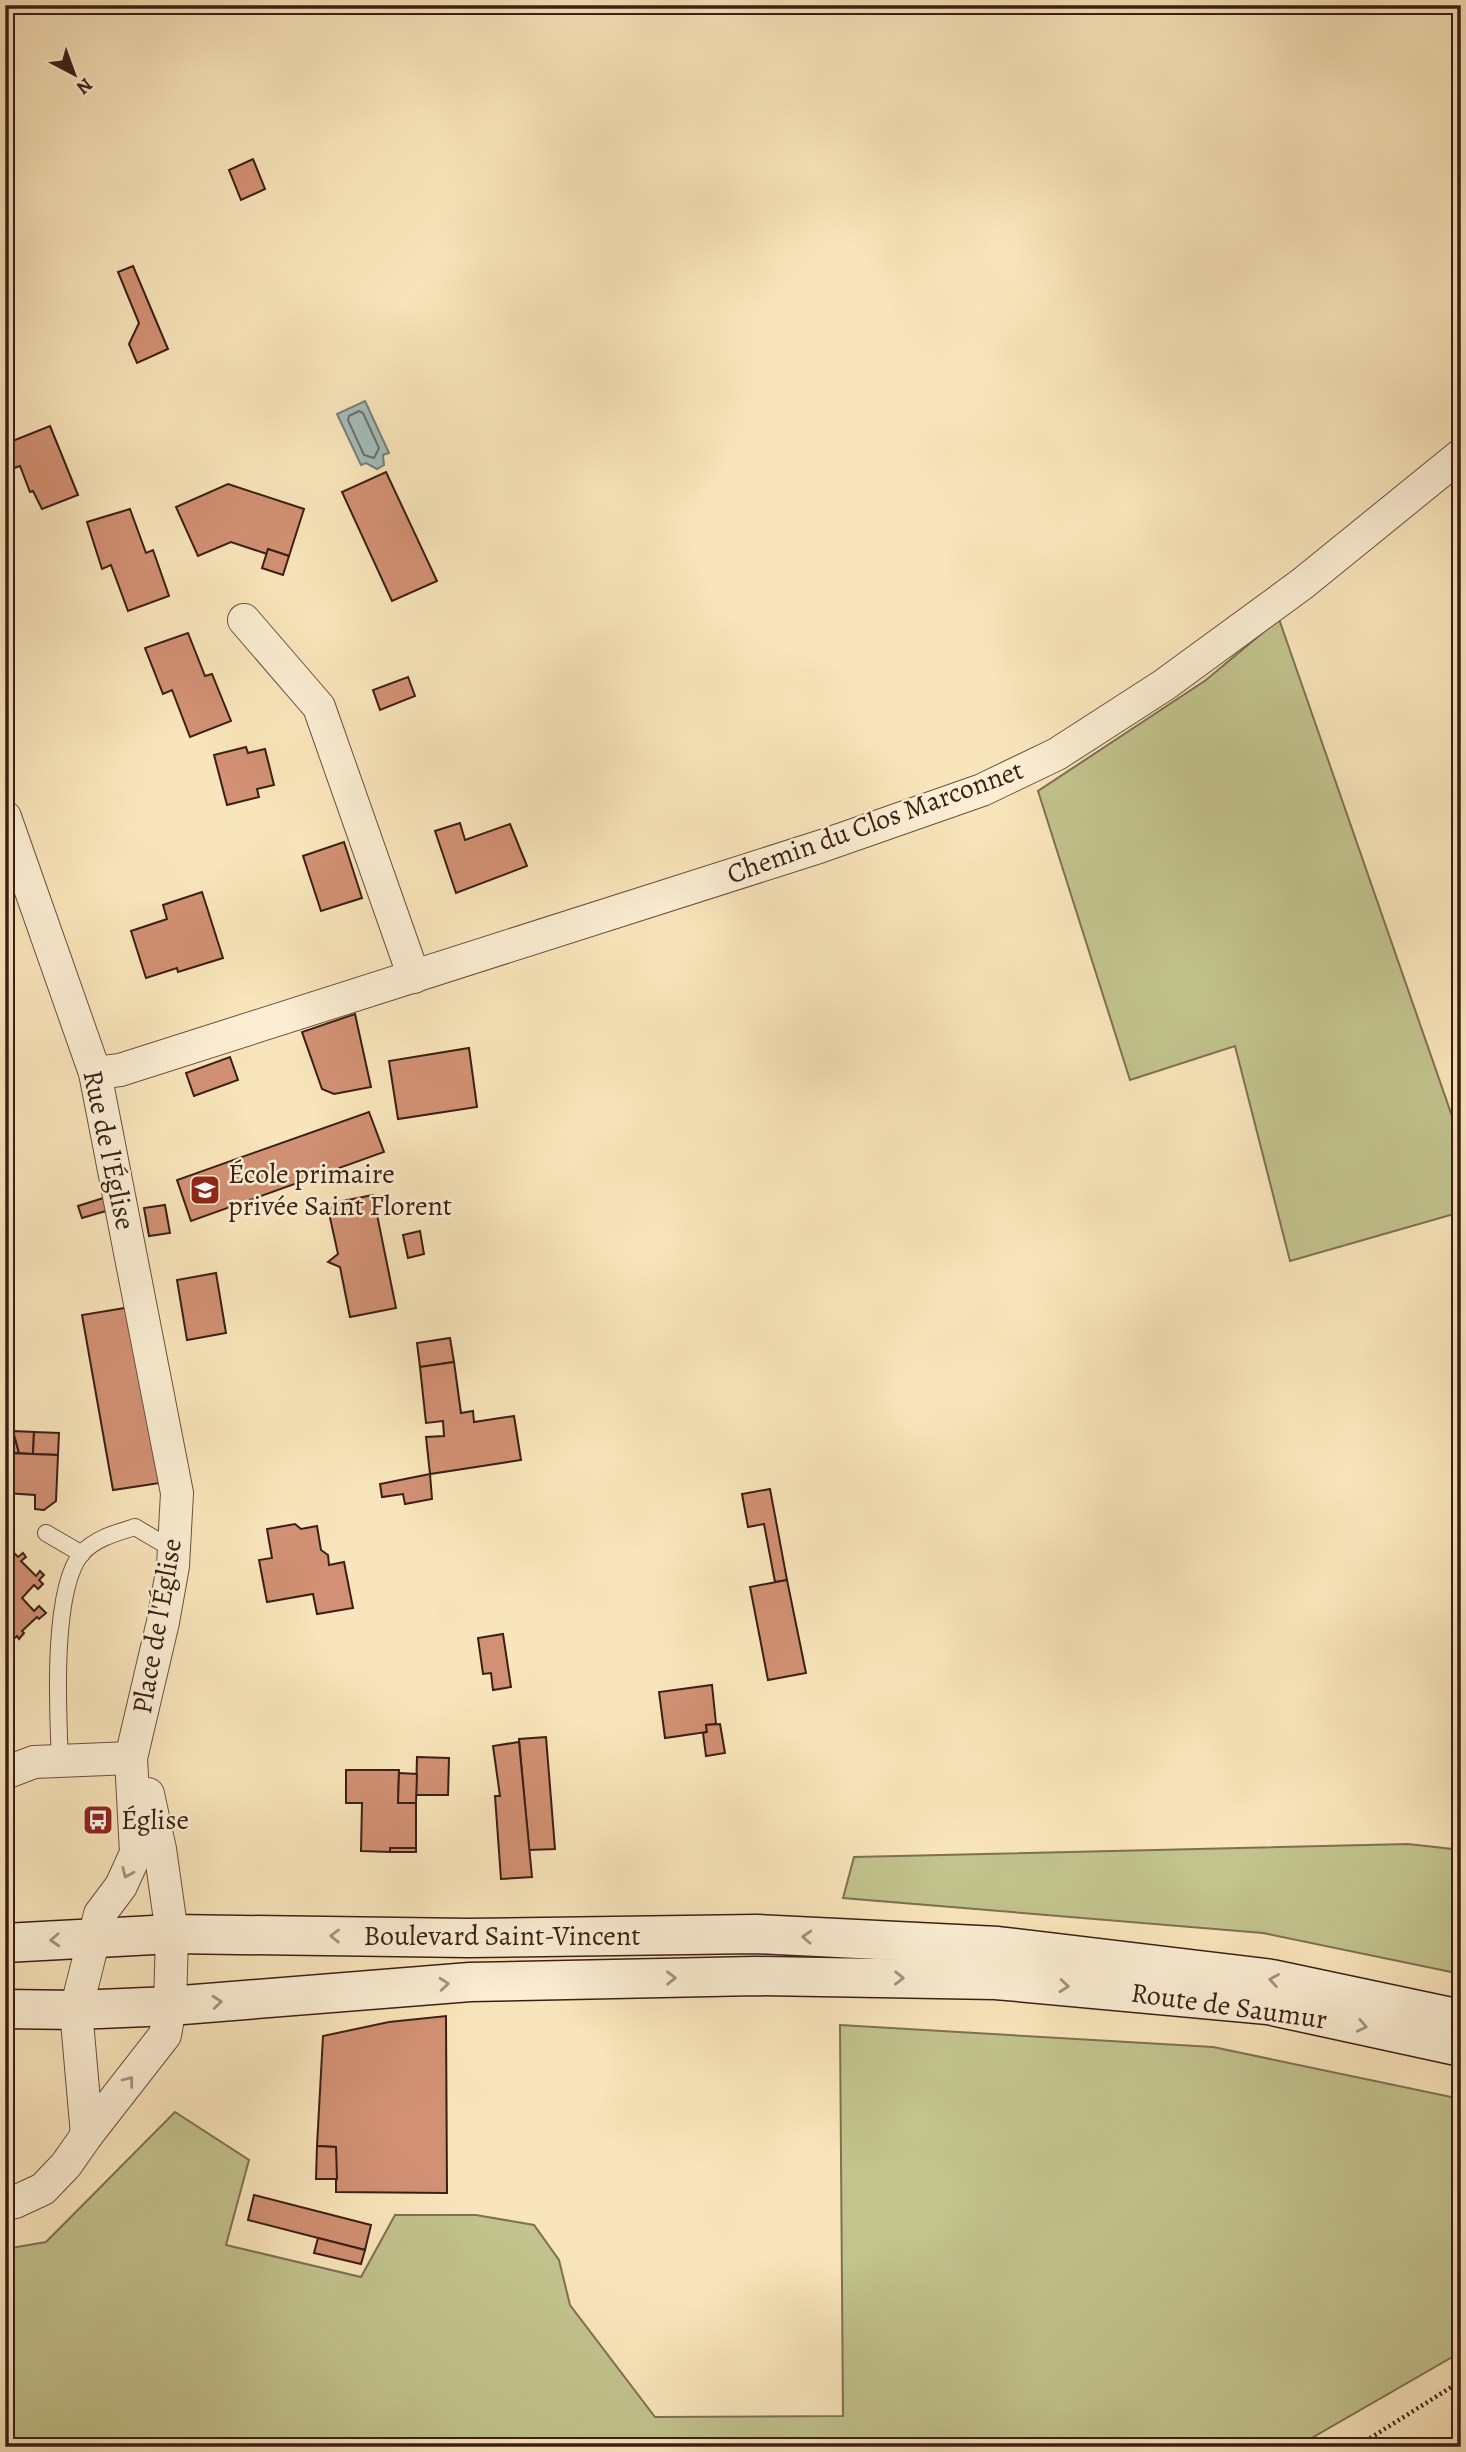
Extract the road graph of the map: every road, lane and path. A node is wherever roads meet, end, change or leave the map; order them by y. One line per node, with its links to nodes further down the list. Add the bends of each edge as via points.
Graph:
1 (1461, 455): 4 (street, Chemin du Clos Marconnet, via 1302,583 1164,685 1058,754 982,790 819,847)
2 (244, 620): 4 (street, via 318,708)
3 (5, 817): 5 (street, Rue de l'Église)
4 (414, 977): 5 (street, Chemin du Clos Marconnet, via 120,1070)
5 (95, 1073): 6 (street, Rue de l'Église)
6 (177, 1493): 8 (street, Place de l'Église)
7 (46, 1533): 9 (lane)
8 (174, 1550): 9 (lane, via 135,1527 99,1540); 10 (street, Place de l'Église, via 163,1622)
9 (82, 1554): 11 (lane, via 69,1579 61,1629 56,1687)
10 (131, 1758): 11 (street); 13 (street, via 146,1786); 14 (street, Place de l'Église, one-way to 14, via 136,1853 121,1886 100,1914)
11 (60, 1761): 12 (street, via 34,1762)
12 (5, 1773)
13 (172, 1934): 14 (main road, Boulevard Saint-Vincent); 16 (main road, Boulevard Saint-Vincent, one-way to 13, via 756,1934 468,1938); 17 (street)
14 (95, 1938): 15 (main road, Boulevard Saint-Vincent, one-way to 15); 19 (street, Place de l'Église)
15 (5, 1943)
16 (997, 1963): 17 (main road, Boulevard Saint-Vincent, one-way to 16, via 470,1982 757,1976); 20 (main road, Route de Saumur, one-way to 16, via 1272,1979); 21 (main road, Route de Saumur, one-way to 21, via 1268,2005)
17 (170, 2006): 19 (main road, Boulevard Saint-Vincent); 22 (street, one-way to 17, via 164,2035)
18 (5, 2009): 19 (main road, Boulevard Saint-Vincent)
19 (76, 2010): 22 (street, Place de l'Église)
20 (1461, 2019)
21 (1461, 2047)
22 (87, 2135): 23 (street, via 43,2189)
23 (5, 2204)
24 (1461, 2381): 25 (path)
25 (1356, 2447)

